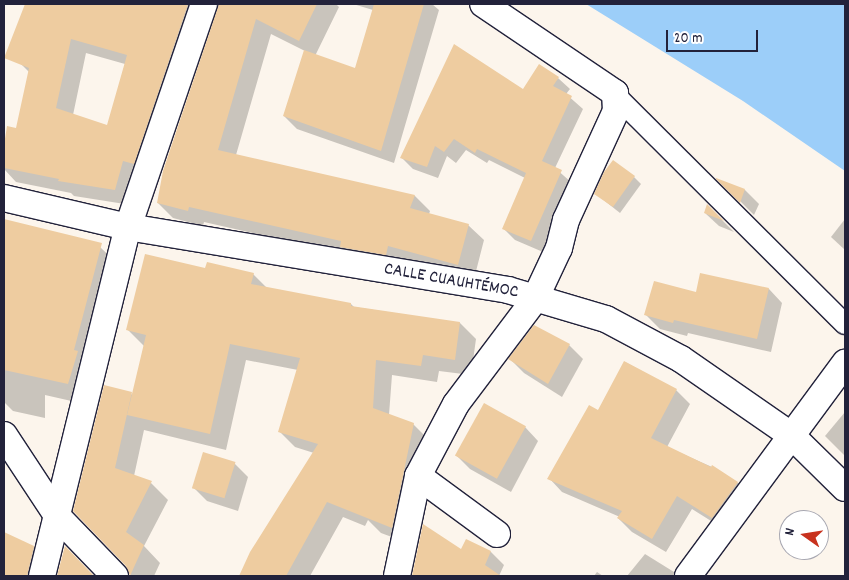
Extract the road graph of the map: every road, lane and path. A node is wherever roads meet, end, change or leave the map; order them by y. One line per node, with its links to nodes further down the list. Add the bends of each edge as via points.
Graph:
1 (204, 4): 5 (street)
2 (483, 4): 3 (street)
3 (615, 93): 6 (street, via 616,111 566,220 559,248); 7 (street)
4 (4, 198): 5 (street, CALLE CUAUHTÉMOC)
5 (128, 227): 6 (street, CALLE CUAUHTÉMOC, via 508,290); 13 (street)
6 (536, 299): 10 (street, CALLE CUAUHTÉMOC, via 606,320 681,359); 11 (street, via 456,404)
7 (845, 324)
8 (845, 363): 10 (street)
9 (4, 434): 13 (street)
10 (792, 436): 12 (street, CALLE CUAUHTÉMOC); 18 (street)
11 (418, 476): 14 (street); 17 (street)
12 (845, 488)
13 (58, 517): 15 (street); 16 (street)
14 (497, 534)
15 (42, 576)
16 (115, 576)
17 (397, 576)
18 (688, 576)

